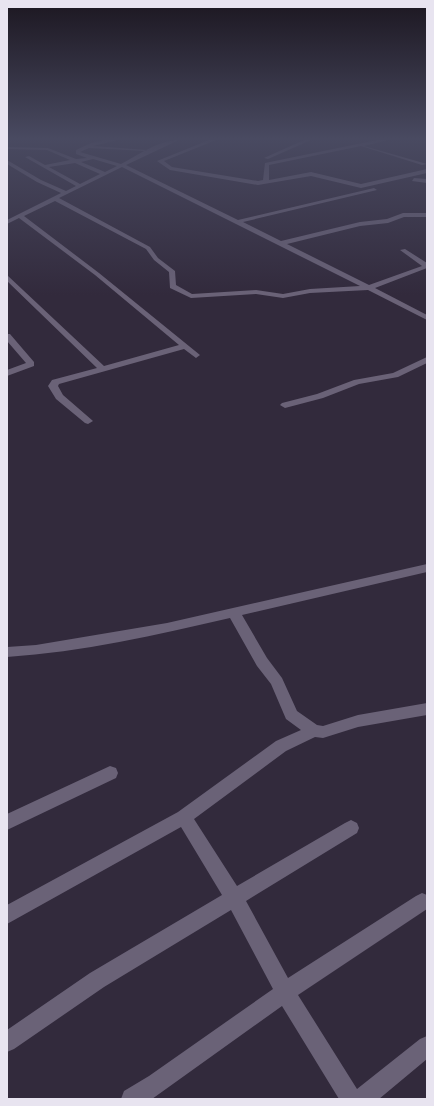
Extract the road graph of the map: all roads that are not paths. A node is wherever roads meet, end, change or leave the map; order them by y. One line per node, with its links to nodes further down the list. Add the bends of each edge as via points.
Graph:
1 (64, 192): 12 (street)
2 (70, 192): 5 (street)
3 (176, 192): 9 (street)
4 (365, 192): 13 (street)
5 (56, 199): 11 (street); 18 (street, via 148,248 156,259 172,271 172,284 185,294 196,296 256,292 287,296 310,291)
6 (286, 204): 7 (street)
7 (278, 205)
8 (232, 214): 9 (street)
9 (224, 215): 13 (street)
10 (427, 215): 14 (street, via 403,215 388,221 360,224)
11 (21, 217): 12 (street); 21 (street, via 97,274)
12 (7, 221)
13 (237, 222): 14 (street)
14 (281, 243): 18 (street)
15 (403, 250): 16 (street)
16 (427, 266): 18 (street)
17 (7, 276): 24 (street)
18 (369, 288): 19 (street)
19 (427, 318)
20 (7, 336): 25 (street, via 31,364)
21 (185, 346): 22 (street); 24 (street)
22 (196, 355)
23 (427, 360): 26 (street, via 395,375 357,382 320,396)
24 (102, 368): 27 (street, via 58,380 53,384 59,397)
25 (7, 374)
26 (285, 405)
27 (88, 421)
28 (427, 568): 29 (street)
29 (233, 612): 30 (street, via 135,635); 32 (street, via 262,662 277,682 291,714)
30 (7, 652)
31 (427, 709): 32 (street, via 358,721 331,730)
32 (314, 731): 34 (street, via 281,746)
33 (110, 773): 35 (street)
34 (184, 817): 37 (street); 39 (street)
35 (7, 822)
36 (352, 828): 37 (street)
37 (235, 899): 40 (street); 41 (street, via 97,980)
38 (422, 902): 40 (street)
39 (7, 915)
40 (285, 992): 43 (street, via 157,1084); 44 (street)
41 (7, 1042)
42 (427, 1046): 45 (street)
43 (132, 1099)
44 (351, 1099)
45 (362, 1099)

